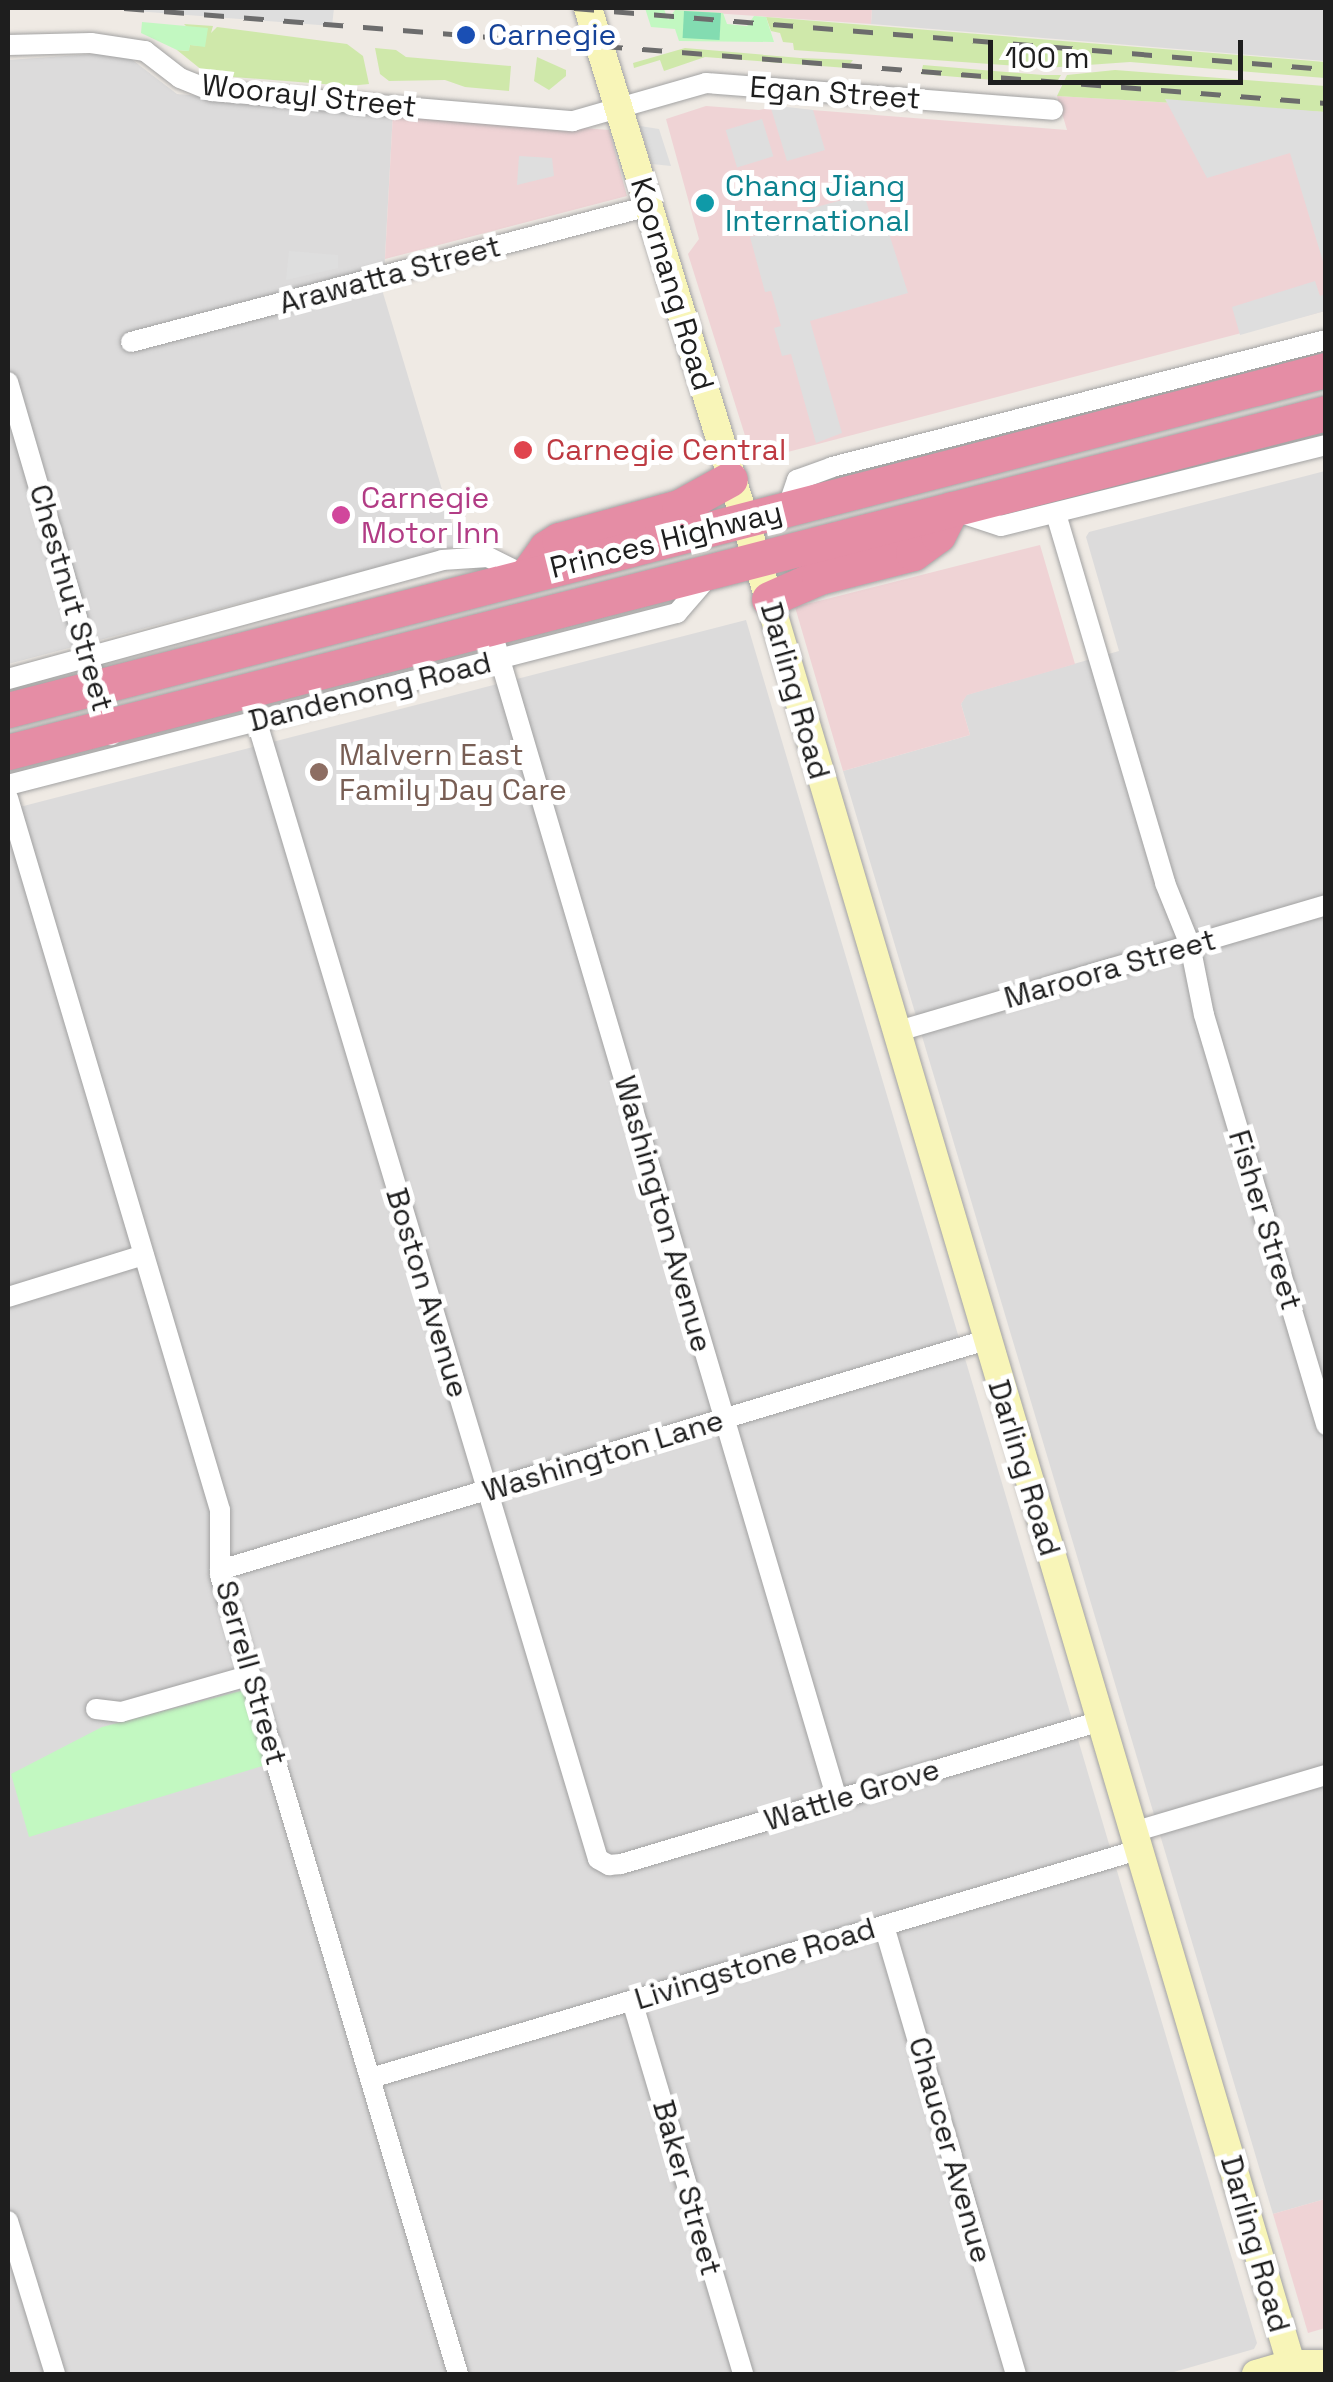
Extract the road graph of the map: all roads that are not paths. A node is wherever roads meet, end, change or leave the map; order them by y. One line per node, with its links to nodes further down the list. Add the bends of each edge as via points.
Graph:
1 (588, 8): 3 (street, Koornang Road)
2 (8, 45): 3 (street, Woorayl Street, via 91,43 146,51 180,78 212,91 573,121)
3 (620, 110): 4 (street, Egan Street, via 706,84); 5 (street, Koornang Road)
4 (1053, 110)
5 (649, 206): 7 (street, Arawatta Street); 14 (street, Koornang Road)
6 (1326, 340): 10 (street)
7 (131, 342)
8 (1326, 370): 10 (highway, Princes Highway)
9 (8, 382): 24 (street, Chestnut Street)
10 (1142, 402): 13 (street); 17 (highway, Princes Highway)
11 (1326, 413): 13 (highway, Princes Highway)
12 (1325, 447): 13 (street)
13 (1162, 471): 15 (highway, Princes Highway); 16 (street)
14 (730, 479): 17 (street, Koornang Road); 20 (highway, via 679,507 559,540)
15 (951, 509): 16 (street, via 1001,526); 19 (highway, Princes Highway); 22 (highway, via 938,535 913,553 819,577)
16 (1056, 514): 33 (street, Fisher Street)
17 (743, 520): 19 (street, Koornang Road); 20 (highway, Princes Highway)
18 (472, 556): 20 (street, via 499,560); 21 (street, via 447,578); 24 (street)
19 (757, 560): 22 (street, Darling Road); 23 (highway, Princes Highway)
20 (526, 576): 21 (highway, Princes Highway)
21 (441, 598): 24 (highway, Princes Highway)
22 (769, 599): 34 (street, Darling Road)
23 (495, 644): 27 (street, Dandenong Road); 28 (highway, Princes Highway); 38 (street, Washington Avenue)
24 (94, 672): 25 (street); 26 (highway, Princes Highway); 28 (street, Chestnut Street)
25 (8, 679)
26 (8, 710)
27 (256, 719): 28 (street, Dandenong Road); 40 (street, Boston Avenue)
28 (112, 742): 29 (highway, Princes Highway); 30 (street, Dandenong Road)
29 (8, 752)
30 (8, 785)
31 (8, 798): 35 (street, Serrell Street)
32 (1326, 906): 33 (street, Maroora Street)
33 (1184, 947): 34 (street, Maroora Street); 39 (street, Fisher Street)
34 (895, 1032): 37 (street, Darling Road)
35 (144, 1255): 36 (street); 41 (street, Serrell Street, via 220,1510)
36 (8, 1297)
37 (986, 1340): 38 (street, Washington Lane); 44 (street, Darling Road)
38 (724, 1420): 40 (street, Washington Lane); 46 (street, Washington Avenue)
39 (1326, 1425)
40 (486, 1491): 41 (street, Washington Lane); 48 (street, Boston Avenue, via 590,1845)
41 (220, 1570): 42 (street, Serrell Street)
42 (251, 1675): 43 (street, via 121,1712); 51 (street, Serrell Street)
43 (96, 1709)
44 (1100, 1721): 46 (street, Wattle Grove); 47 (street, Darling Road)
45 (1326, 1775): 47 (street, Livingstone Road)
46 (837, 1800): 48 (street, Wattle Grove)
47 (1136, 1841): 49 (street, Livingstone Road); 55 (street, Darling Road)
48 (603, 1864)
49 (884, 1926): 50 (street, Livingstone Road); 59 (street, Chaucer Avenue)
50 (632, 2001): 51 (street, Livingstone Road); 58 (street, Baker Street)
51 (371, 2078): 57 (street, Serrell Street)
52 (8, 2221): 56 (street)
53 (1326, 2344): 55 (street)
54 (1326, 2364): 55 (street)
55 (1293, 2369): 60 (street)
56 (55, 2374)
57 (458, 2374)
58 (743, 2374)
59 (1016, 2374)
60 (1256, 2374)

